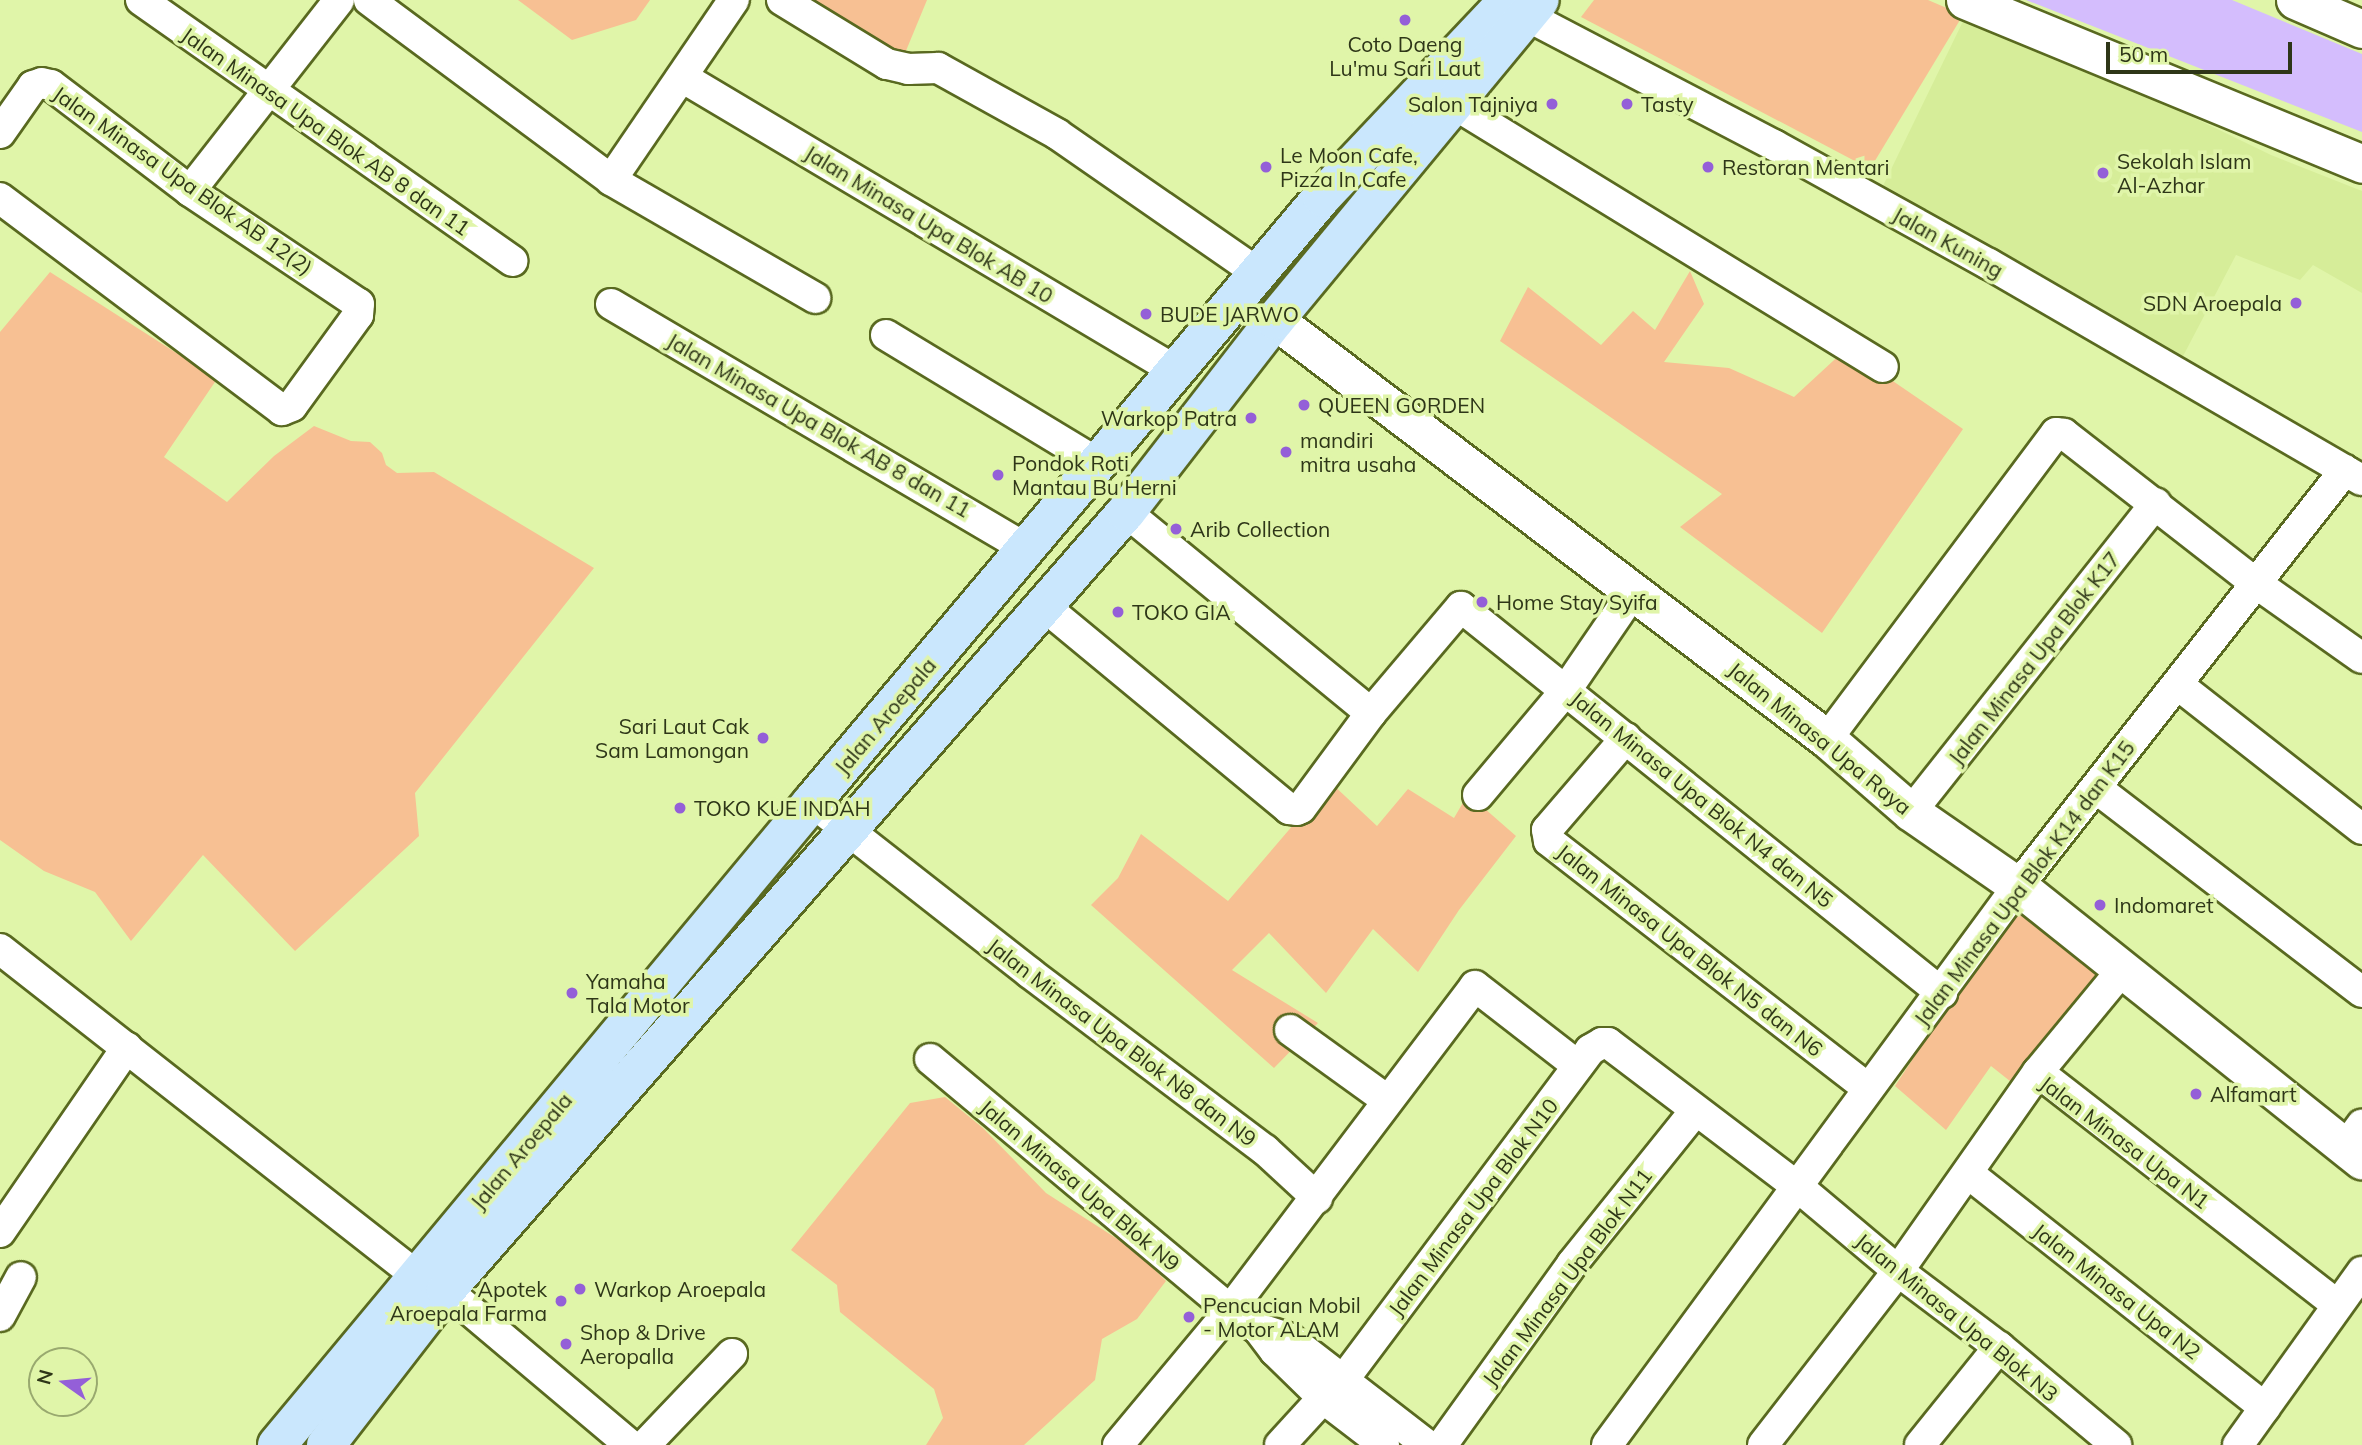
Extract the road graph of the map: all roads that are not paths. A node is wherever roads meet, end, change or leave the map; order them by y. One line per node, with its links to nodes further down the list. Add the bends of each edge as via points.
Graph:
1 (141, 0): 11 (street, Jalan Minasa Upa Blok AB 8 dan 11)
2 (339, 0): 11 (street)
3 (369, 0): 15 (street)
4 (734, 0): 10 (street)
5 (782, 0): 19 (street, via 887,64 938,68 1057,134)
6 (1965, 0): 14 (street)
7 (2295, 0): 9 (street)
8 (1512, 5): 12 (main road, Jalan Aroepala); 27 (street, Jalan Kuning, via 1905,218)
9 (2362, 29)
10 (682, 77): 15 (street); 25 (street, Jalan Minasa Upa Blok AB 10)
11 (268, 89): 16 (street); 18 (street, Jalan Minasa Upa Blok AB 8 dan 11)
12 (1440, 96): 19 (main road, Jalan Aroepala, via 1322,197); 22 (main road, Jalan Aroepala); 24 (street)
13 (0, 133): 16 (street, Jalan Minasa Upa Blok AB 12(2), via 33,86 51,85)
14 (2362, 163)
15 (611, 180): 20 (street)
16 (190, 191): 17 (street, Jalan Minasa Upa Blok AB 12(2), via 359,304 358,315 292,406 282,410)
17 (0, 198)
18 (512, 261)
19 (1258, 273): 25 (main road, Jalan Aroepala)
20 (815, 298)
21 (611, 304): 30 (street, Jalan Minasa Upa Blok AB 8 dan 11)
22 (1275, 320): 29 (main road, Jalan Aroepala); 32 (street, Jalan Minasa Upa Raya)
23 (886, 335): 26 (street)
24 (1883, 367)
25 (1177, 371): 26 (main road, Jalan Aroepala)
26 (1096, 463): 30 (main road, Jalan Aroepala)
27 (2353, 475): 31 (street, Jalan Minasa Upa Blok K14 dan K15)
28 (2156, 503): 31 (street); 39 (street, via 2064,434 2056,433); 43 (street, Jalan Minasa Upa Blok K17)
29 (1126, 512): 33 (main road, Jalan Aroepala); 37 (street)
30 (1026, 548): 42 (main road, Jalan Aroepala)
31 (2257, 584): 34 (street); 35 (street, Jalan Minasa Upa Blok K14 dan K15)
32 (1633, 592): 36 (street); 39 (street, Jalan Minasa Upa Raya)
33 (1045, 607): 37 (street, via 1289,809 1301,808); 45 (main road, Jalan Aroepala)
34 (2362, 658)
35 (2177, 684): 40 (street, Jalan Minasa Upa Blok K14 dan K15); 44 (street)
36 (1566, 690): 37 (street, Jalan Minasa Upa Blok N4 dan N5, via 1461,607); 38 (street, Jalan Minasa Upa Blok N4 dan N5); 41 (street)
37 (1371, 713)
38 (1626, 738): 50 (street, Jalan Minasa Upa Blok N4 dan N5); 57 (street, Jalan Minasa Upa Blok N5 dan N6, via 1548,830 1549,841)
39 (1826, 739): 43 (street, Jalan Minasa Upa Raya)
40 (2096, 788): 46 (street, Jalan Minasa Upa Blok K14 dan K15); 49 (street)
41 (1478, 795)
42 (812, 802): 45 (street, Jalan Minasa Upa Blok N8 dan N9); 68 (main road, Jalan Aroepala)
43 (1912, 812): 46 (street, Jalan Minasa Upa Raya)
44 (2362, 829)
45 (848, 832): 63 (street, Jalan Minasa Upa Blok N8 dan N9, via 1265,1150); 68 (main road, Jalan Aroepala)
46 (2018, 886): 48 (street, Jalan Minasa Upa Raya); 50 (street, Jalan Minasa Upa Blok K14 dan K15)
47 (0, 949): 53 (street)
48 (2123, 969): 56 (street); 60 (street, Jalan Minasa Upa Raya)
49 (2362, 992)
50 (1942, 993): 57 (street, Jalan Minasa Upa Blok K14 dan K15)
51 (1290, 1030): 58 (street)
52 (1608, 1043): 55 (street, Jalan Minasa Upa Blok N10, via 1594,1047); 59 (street, Jalan Minasa Upa Blok N3)
53 (127, 1047): 64 (street); 68 (street)
54 (930, 1059): 70 (street, Jalan Minasa Upa Blok N9)
55 (1578, 1066): 58 (street, via 1475,986); 74 (street, Jalan Minasa Upa Blok N10)
56 (2038, 1072): 61 (street, Jalan Minasa Upa N1); 69 (street, Jalan Minasa Upa N1)
57 (1868, 1088): 62 (street, Jalan Minasa Upa Blok K14 dan K15)
58 (1387, 1100): 63 (street)
59 (1695, 1111): 62 (street, Jalan Minasa Upa Blok N3); 85 (street, Jalan Minasa Upa Blok N11, via 1572,1264)
60 (2356, 1145)
61 (1969, 1174): 65 (street, Jalan Minasa Upa N1); 75 (street, Jalan Minasa Upa N2)
62 (1798, 1187): 65 (street, Jalan Minasa Upa Blok N3); 86 (street, Jalan Minasa Upa Blok K14 dan K15)
63 (1317, 1198): 70 (street)
64 (0, 1232)
65 (1898, 1271): 72 (street, Jalan Minasa Upa Blok N3); 87 (street, Jalan Minasa Upa N1)
66 (2362, 1272): 69 (street)
67 (21, 1277): 71 (street)
68 (431, 1283): 77 (main road, Jalan Aroepala); 78 (main road, Jalan Aroepala); 79 (street)
69 (2337, 1305): 75 (street)
70 (1230, 1310): 74 (street, Jalan Minasa Upa Blok N9, via 1257,1328 1290,1339); 81 (street)
71 (0, 1316)
72 (1999, 1347): 76 (street, Jalan Minasa Upa Blok N3); 88 (street)
73 (732, 1354): 80 (street)
74 (1334, 1388): 82 (street, Jalan Minasa Upa Blok N10); 83 (street); 84 (street)
75 (2265, 1408): 89 (street)
76 (2104, 1442)
77 (277, 1445)
78 (326, 1445)
79 (630, 1445)
80 (645, 1445)
81 (1118, 1445)
82 (1280, 1445)
83 (1384, 1445)
84 (1427, 1445)
85 (1442, 1445)
86 (1607, 1445)
87 (1763, 1445)
88 (1920, 1445)
89 (2238, 1445)

